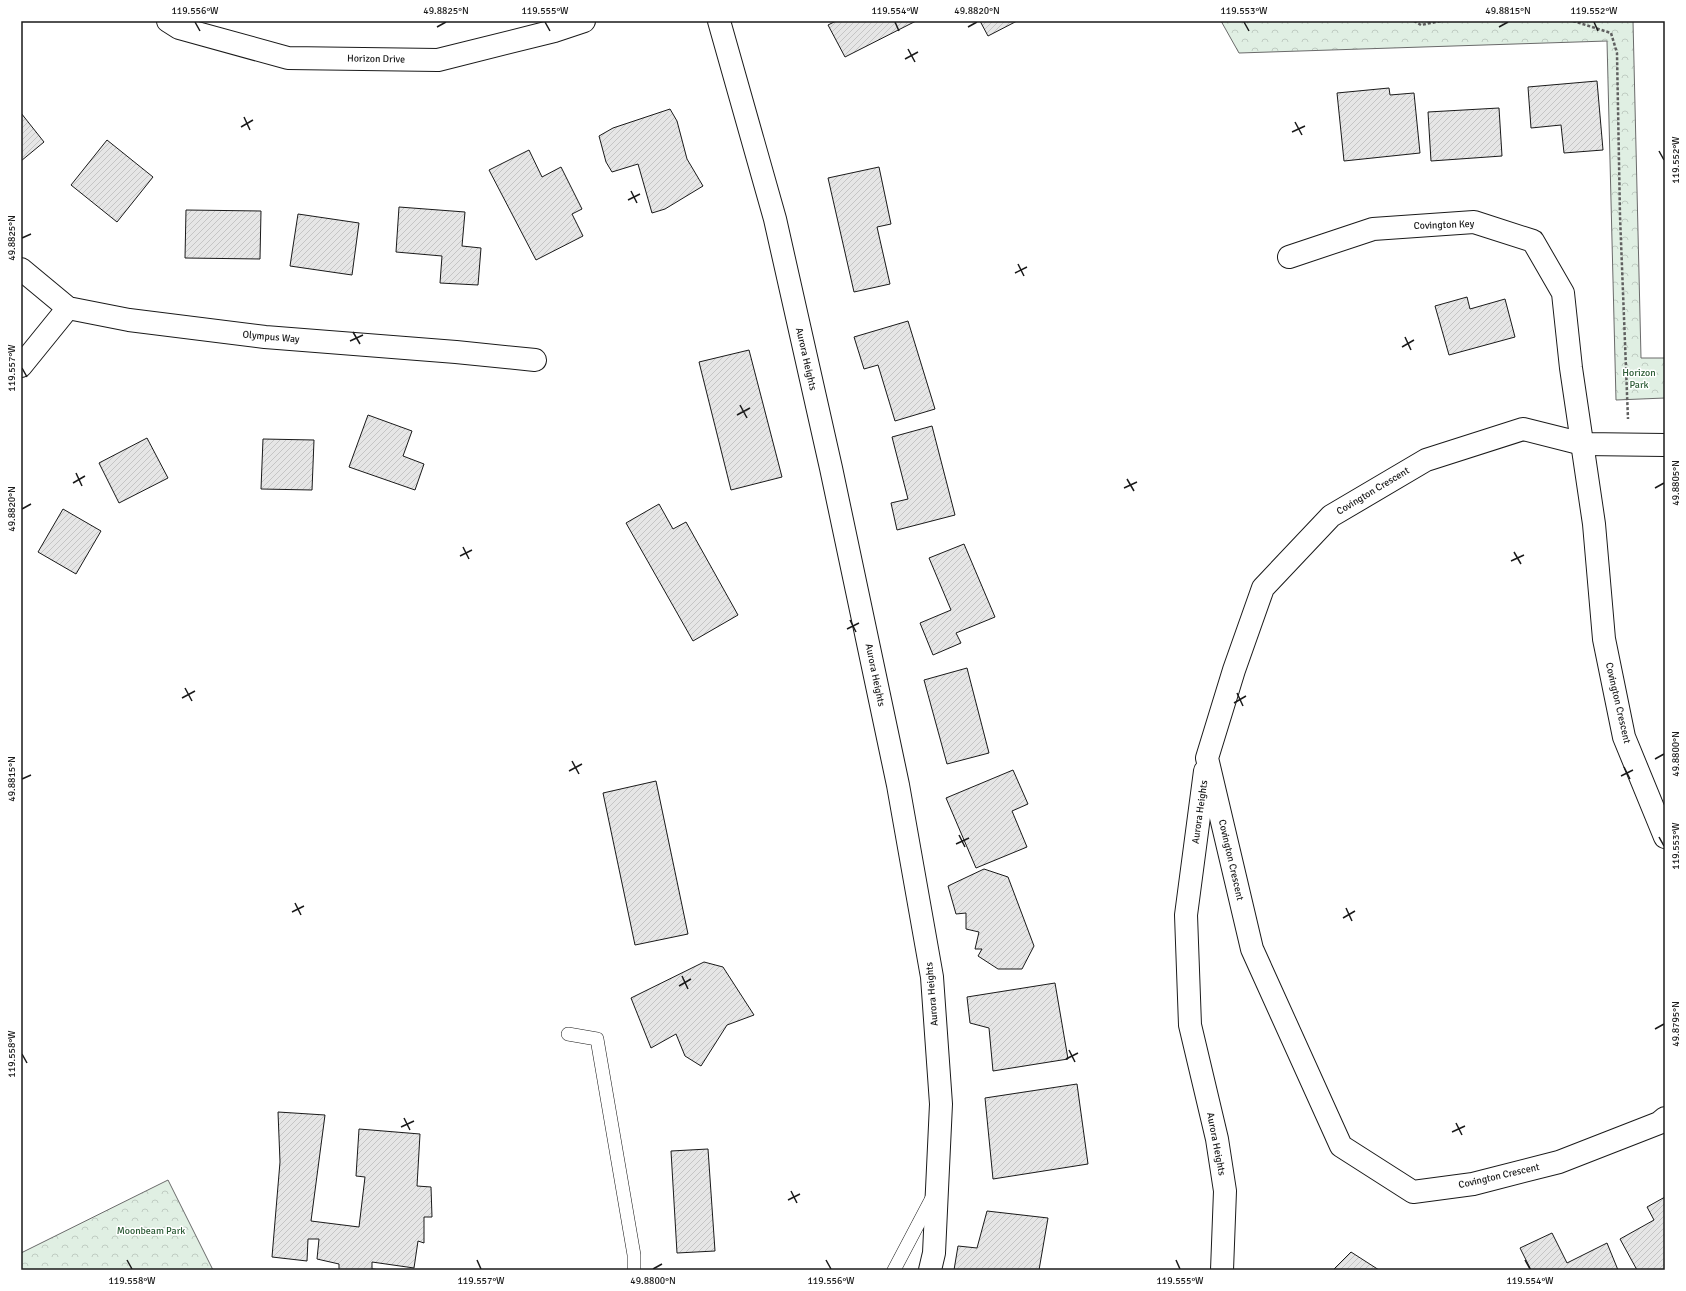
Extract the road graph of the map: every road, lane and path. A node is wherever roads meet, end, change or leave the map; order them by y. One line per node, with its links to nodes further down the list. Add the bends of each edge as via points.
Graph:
1 (168, 21): 2 (street, Horizon Drive, via 179,28 288,58 438,60)
2 (584, 21)
3 (719, 21): 19 (street, Aurora Heights, via 775,219 898,785 932,977 941,1104)
4 (1414, 21): 5 (path, via 1421,25)
5 (1441, 21)
6 (1573, 21): 13 (path, via 1611,33 1617,53 1620,216)
7 (1289, 257): 12 (street, Covington Key, via 1373,229 1474,222 1533,241 1562,293)
8 (21, 269): 9 (street, Olympus Way)
9 (68, 308): 10 (street, Olympus Way, via 129,320 265,337); 11 (street)
10 (536, 360)
11 (21, 366)
12 (1583, 444): 13 (street, Covington Crescent); 15 (street, Covington Crescent, via 1523,429 1426,460 1331,516 1263,588); 16 (street, Covington Crescent, via 1594,524 1604,639 1624,737)
13 (1629, 444): 14 (street, Covington Crescent)
14 (1665, 445)
15 (1207, 758): 18 (street, Covington Crescent, via 1252,949 1341,1146 1413,1192 1473,1184 1559,1162 1659,1123); 23 (street, Aurora Heights, via 1186,915 1190,1026 1217,1139 1225,1191)
16 (1665, 837)
17 (568, 1034): 20 (lane, via 597,1039 634,1255)
18 (1665, 1118)
19 (937, 1189): 21 (lane); 22 (street, Aurora Heights, via 934,1253)
20 (634, 1270)
21 (894, 1270)
22 (930, 1270)
23 (1222, 1270)

